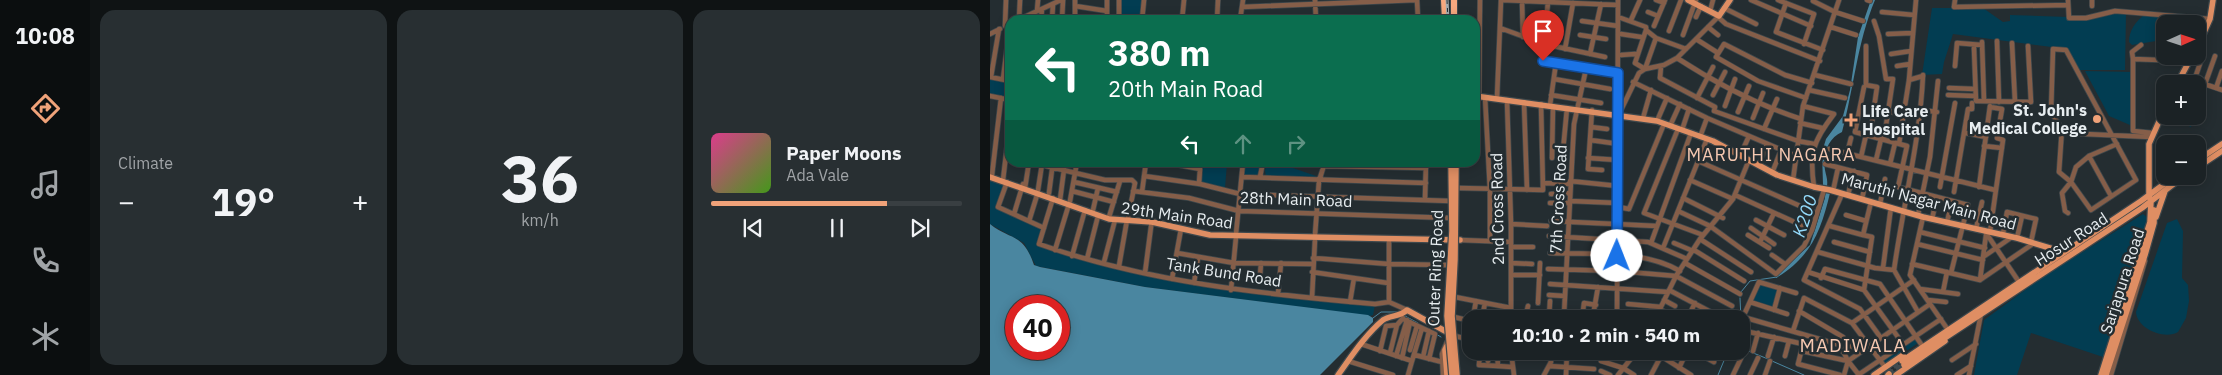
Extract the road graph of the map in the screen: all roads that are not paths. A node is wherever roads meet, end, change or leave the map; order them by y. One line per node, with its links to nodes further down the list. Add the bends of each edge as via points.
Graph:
1 (1006, 0): 60 (street)
2 (1020, 0): 61 (street)
3 (1038, 0): 53 (street)
4 (1061, 0): 43 (street); 65 (street)
5 (1075, 0): 45 (street)
6 (1107, 0): 32 (street); 54 (street)
7 (1144, 0): 69 (street)
8 (1184, 0): 70 (street)
9 (1218, 0): 71 (street)
10 (1243, 0): 49 (street)
11 (1417, 0): 36 (street); 74 (street)
12 (1445, 0): 75 (highway)
13 (1453, 0): 76 (highway)
14 (1480, 0): 183 (street)
15 (1501, 0): 33 (street); 97 (street)
16 (1640, 0): 84 (street)
17 (1656, 0): 34 (street)
18 (1682, 0): 102 (street)
19 (1688, 0): 40 (main road)
20 (1713, 0): 55 (street)
21 (1730, 0): 51 (main road)
22 (1752, 0): 59 (street)
23 (1778, 0): 41 (street)
24 (1839, 0): 57 (street)
25 (1916, 0): 77 (street)
26 (1955, 0): 50 (street, via 1954,7)
27 (1963, 0): 50 (street)
28 (1989, 0): 46 (street)
29 (2002, 0): 47 (street)
30 (2047, 0): 48 (street)
31 (2213, 0): 83 (main road)
32 (1119, 1): 68 (street)
33 (1522, 1): 37 (street); 111 (street)
34 (1664, 1): 78 (street)
35 (1812, 1): 57 (street)
36 (1315, 2): 49 (street); 73 (street)
37 (1548, 2): 39 (street); 91 (street)
38 (1619, 2): 44 (street); 81 (street); 92 (street)
39 (1573, 3): 44 (street); 125 (street)
40 (1697, 3): 55 (main road); 80 (street); 108 (street)
41 (1786, 3): 52 (street); 59 (street)
42 (2068, 3): 48 (street); 83 (street, via 2069,18 2086,18 2115,11)
43 (1053, 4): 53 (street); 64 (street)
44 (1601, 4): 88 (street)
45 (1075, 6): 54 (street); 66 (street)
46 (1990, 6): 47 (street); 50 (street)
47 (2002, 6): 48 (street)
48 (2047, 6)
49 (1242, 7): 72 (street)
50 (1963, 7)
51 (1724, 8): 79 (main road); 89 (street)
52 (1800, 9): 82 (street); 94 (street, via 1814,14)
53 (1040, 10): 62 (street); 63 (street)
54 (1107, 11): 67 (street)
55 (1710, 11): 79 (main road)
56 (1648, 12): 78 (street)
57 (1835, 12): 86 (street); 96 (street)
58 (1882, 12): 77 (street)
59 (1783, 13): 82 (street); 119 (street, via 1776,32)
60 (1007, 15)
61 (1020, 15)
62 (1030, 15)
63 (1041, 15)
64 (1052, 15)
65 (1062, 15)
66 (1075, 15)
67 (1107, 15)
68 (1119, 15)
69 (1142, 15)
70 (1182, 15)
71 (1217, 15)
72 (1241, 15)
73 (1316, 15)
74 (1418, 15)
75 (1446, 15)
76 (1454, 15)
77 (1914, 15): 103 (street)
78 (1658, 16): 93 (street)
79 (1718, 16): 95 (street); 141 (street, via 1726,24)
80 (1696, 17)
81 (1621, 18): 84 (street); 105 (street)
82 (1795, 19): 94 (street)
83 (2210, 19): 99 (main road)
84 (1631, 20): 101 (street)
85 (1582, 21): 88 (street)
86 (1862, 21)
87 (1874, 21): 214 (street, via 1886,79 1893,79)
88 (1597, 23): 92 (street); 112 (street)
89 (1756, 24)
90 (1005, 26): 100 (street)
91 (1546, 26): 98 (street); 118 (street)
92 (1618, 26): 152 (street)
93 (1654, 26)
94 (1811, 26): 119 (street)
95 (1708, 27): 109 (street); 116 (street)
96 (1830, 27): 110 (street); 127 (street)
97 (1500, 28): 111 (street); 185 (street)
98 (1556, 28)
99 (2206, 28)
100 (999, 29): 104 (street); 154 (street)
101 (1646, 30): 114 (street); 148 (street, via 1635,63)
102 (1669, 31)
103 (1912, 33): 106 (street); 128 (street)
104 (990, 34)
105 (1621, 34): 113 (street); 133 (street)
106 (1888, 34)
107 (1580, 35): 112 (street)
108 (1683, 35)
109 (1718, 35)
110 (1856, 35)
111 (1523, 37): 118 (street)
112 (1593, 37): 115 (street); 130 (street)
113 (1642, 37)
114 (1656, 38): 126 (street); 148 (street)
115 (1606, 39)
116 (1696, 39): 126 (street); 129 (street)
117 (1997, 41): 198 (street)
118 (1544, 44): 125 (street)
119 (1804, 44): 127 (street)
120 (2012, 44): 199 (street)
121 (2141, 45): 138 (street, via 2132,52)
122 (1866, 46): 236 (street, via 1866,85 1877,87)
123 (2028, 46): 199 (street, via 2031,102)
124 (1974, 48): 175 (street)
125 (1565, 49): 130 (street)
126 (1686, 50): 137 (street)
127 (1823, 50): 141 (street)
128 (1911, 51): 132 (street); 143 (street)
129 (1718, 53): 163 (street, via 1724,44 1785,75); 189 (street, via 1716,57 1758,81)
130 (1590, 54): 136 (street)
131 (1635, 54): 133 (street)
132 (1891, 54)
133 (1621, 55): 218 (street)
134 (2215, 56): 161 (street)
135 (1005, 57): 156 (street)
136 (1605, 57)
137 (1676, 58): 144 (street); 155 (street)
138 (2133, 59): 139 (street); 238 (street, via 2133,131)
139 (2156, 60)
140 (1543, 61): 142 (street)
141 (1820, 61): 153 (street)
142 (1556, 63): 149 (street); 157 (street)
143 (1910, 64): 145 (street); 159 (street)
144 (1661, 66): 148 (street); 187 (street, via 1660,78)
145 (1897, 66)
146 (1955, 66): 197 (street, via 1957,43 1982,43)
147 (1712, 67): 155 (street)
148 (1645, 68): 162 (street)
149 (1586, 69): 152 (street); 164 (street, 7th Cross Road)
150 (1725, 72): 165 (street)
151 (2222, 72): 171 (street)
152 (1618, 73): 218 (street)
153 (1815, 75): 163 (street); 166 (street)
154 (990, 77): 156 (street)
155 (1707, 77): 165 (street); 187 (street)
156 (1003, 79)
157 (1554, 79): 164 (street); 179 (street)
158 (1735, 79): 177 (street)
159 (1909, 80): 215 (street, via 1923,76); 219 (street)
160 (1938, 81): 217 (street)
161 (2206, 81)
162 (1634, 82): 173 (street); 218 (street)
163 (1812, 83): 174 (street)
164 (1583, 84): 172 (street); 194 (street, 7th Cross Road)
165 (1718, 84): 177 (street); 180 (street)
166 (1851, 84)
167 (2206, 84): 171 (street)
168 (1748, 86): 188 (street)
169 (1864, 87): 236 (street, via 1854,132)
170 (1949, 88): 175 (street)
171 (2216, 88): 176 (street)
172 (1610, 89)
173 (1651, 90): 186 (street); 220 (street)
174 (1809, 90): 189 (street); 190 (street)
175 (1975, 90): 195 (street)
176 (2222, 90)
177 (1730, 91): 188 (street); 207 (street)
178 (1763, 93): 204 (street)
179 (1551, 95): 194 (street); 206 (street)
180 (1713, 95)
181 (1948, 95): 195 (street)
182 (990, 96): 184 (street)
183 (1480, 96): 185 (main road, Maruthi Nagar Main Road); 329 (street)
184 (1001, 98): 191 (street); 300 (street)
185 (1497, 98): 193 (main road, Maruthi Nagar Main Road)
186 (1667, 98): 203 (street); 223 (street)
187 (1697, 98): 231 (street, via 1715,107 1714,110)
188 (1744, 98): 204 (street); 216 (street)
189 (1806, 98): 208 (street)
190 (1845, 98)
191 (1005, 99)
192 (1777, 99): 213 (street)
193 (1506, 100): 196 (main road, Maruthi Nagar Main Road); 330 (street, 2nd Cross Road)
194 (1580, 100): 200 (street); 210 (street, 7th Cross Road)
195 (1974, 100): 197 (street); 235 (street, via 1972,109 1968,109)
196 (1524, 102): 202 (main road, Maruthi Nagar Main Road); 331 (street)
197 (1984, 102): 205 (street)
198 (1999, 102): 199 (street); 205 (street)
199 (2015, 102)
200 (1601, 103)
201 (1955, 103): 303 (street)
202 (1541, 104): 206 (main road, Maruthi Nagar Main Road); 317 (street)
203 (1680, 104): 211 (street); 227 (street)
204 (1758, 104): 213 (street); 222 (street)
205 (1990, 104): 241 (street); 254 (street, via 2002,109 1997,138 2003,140)
206 (1551, 106): 209 (main road, Maruthi Nagar Main Road); 264 (street)
207 (1725, 106)
208 (1803, 106): 224 (street); 229 (street, via 1834,114)
209 (1567, 108): 210 (main road, Maruthi Nagar Main Road); 297 (street)
210 (1578, 109): 212 (main road, Maruthi Nagar Main Road); 314 (street, 7th Cross Road)
211 (1689, 109): 221 (street); 232 (street)
212 (1592, 110): 218 (main road, Maruthi Nagar Main Road); 228 (street, 7th Cross Road)
213 (1772, 110): 224 (street); 231 (street)
214 (1888, 110): 219 (street); 244 (street)
215 (1922, 110): 217 (street); 293 (street)
216 (1738, 112)
217 (1937, 112): 299 (street)
218 (1620, 114): 220 (main road, Maruthi Nagar Main Road); 248 (street)
219 (1903, 115): 247 (street)
220 (1642, 118): 223 (main road, Maruthi Nagar Main Road)
221 (1707, 118): 239 (street); 240 (street)
222 (1753, 118)
223 (1657, 121): 225 (main road, Maruthi Nagar Main Road)
224 (1801, 121): 229 (street); 246 (street)
225 (1664, 124): 227 (main road, Maruthi Nagar Main Road); 365 (street, via 1629,209)
226 (2157, 125): 238 (main road)
227 (1670, 126): 232 (main road, Maruthi Nagar Main Road)
228 (1590, 127): 230 (street); 245 (street, 7th Cross Road)
229 (1822, 128): 250 (street)
230 (1607, 129)
231 (1764, 129): 246 (street)
232 (1680, 130): 233 (main road, Maruthi Nagar Main Road); 384 (street, via 1644,213)
233 (1690, 133): 240 (main road, Maruthi Nagar Main Road); 384 (street)
234 (2062, 133): 237 (street); 237 (street, via 2051,113 2053,49 2066,50); 315 (street, via 2059,172)
235 (1966, 134): 241 (street); 312 (street)
236 (1868, 135): 244 (street); 263 (street)
237 (2112, 135): 238 (street); 251 (street)
238 (2152, 135): 347 (main road, via 2147,153)
239 (1749, 136): 249 (street); 260 (street)
240 (1700, 137): 243 (main road, Maruthi Nagar Main Road)
241 (1986, 137): 253 (street)
242 (1851, 138): 258 (street)
243 (1707, 139): 260 (main road, Maruthi Nagar Main Road); 269 (street)
244 (1882, 139): 247 (street); 268 (street)
245 (1590, 140): 248 (street); 265 (street, 7th Cross Road)
246 (1798, 141): 250 (street); 261 (street)
247 (1897, 143): 272 (street); 290 (street, via 1907,146)
248 (1619, 144): 266 (street)
249 (1767, 144): 256 (street); 273 (street)
250 (1814, 144): 323 (street, via 1811,157)
251 (2117, 144): 262 (street); 346 (street, via 2136,180)
252 (2222, 144): 259 (main road)
253 (1984, 146): 254 (street); 324 (street)
254 (2002, 148): 334 (street)
255 (1829, 149): 258 (street)
256 (1780, 150): 261 (street); 298 (street)
257 (2222, 151): 270 (main road)
258 (1847, 154): 263 (street)
259 (2206, 155)
260 (1740, 156): 267 (main road, Maruthi Nagar Main Road)
261 (1796, 156): 308 (street)
262 (2089, 156): 315 (street, via 2076,167); 346 (street)
263 (1861, 157): 268 (street)
264 (1552, 158)
265 (1588, 158): 266 (street); 294 (street, 7th Cross Road, via 1588,169)
266 (1618, 160): 322 (street)
267 (1749, 160): 273 (main road, Maruthi Nagar Main Road); 311 (street)
268 (1876, 160): 272 (street)
269 (1698, 161): 307 (street); 311 (street)
270 (2206, 162)
271 (1825, 164): 291 (street)
272 (1890, 164): 290 (street)
273 (1759, 166): 298 (main road, Maruthi Nagar Main Road)
274 (1006, 167): 306 (street)
275 (1027, 167): 321 (street)
276 (1042, 167): 335 (street)
277 (1052, 167): 348 (street)
278 (1058, 167): 292 (street)
279 (1076, 167): 296 (street)
280 (1145, 167): 301 (street)
281 (1189, 167): 318 (street, via 1200,169)
282 (1243, 167): 302 (street)
283 (1262, 167): 304 (street)
284 (1324, 167): 310 (street)
285 (1426, 167): 316 (street)
286 (1451, 167): 356 (highway, Outer Ring Road)
287 (1451, 167): 634 (main road, bridge, via 1452,231 1447,316)
288 (1457, 167): 326 (highway, Outer Ring Road)
289 (1457, 167): 635 (main road, bridge, via 1452,316)
290 (1902, 167): 293 (street); 333 (street, via 1898,187)
291 (1838, 168): 295 (street); 332 (street)
292 (1064, 169): 296 (street); 348 (street)
293 (1911, 169): 299 (street); 333 (street)
294 (1602, 170)
295 (1854, 171): 345 (street); 355 (street, via 1867,175)
296 (1076, 172): 309 (street); 313 (street)
297 (1561, 172)
298 (1772, 172): 308 (main road, Maruthi Nagar Main Road)
299 (1927, 173): 303 (street); 342 (street)
300 (991, 175): 306 (main road, 29th Main Road)
301 (1144, 176): 318 (street); 339 (street)
302 (1242, 177): 304 (street); 343 (street)
303 (1942, 177): 312 (street); 327 (street)
304 (1260, 178): 310 (street)
305 (1885, 179): 364 (street)
306 (1004, 180): 321 (main road, 29th Main Road); 375 (street, via 998,207)
307 (1690, 180): 350 (street); 353 (street)
308 (1793, 180): 323 (main road, Maruthi Nagar Main Road)
309 (1120, 181): 337 (street, via 1132,180 1135,183); 338 (street)
310 (1320, 181): 316 (street); 349 (street)
311 (1741, 181): 350 (street); 373 (street)
312 (1957, 181): 324 (street); 340 (street)
313 (1074, 182): 325 (street); 336 (street)
314 (1570, 182): 317 (street); 322 (street); 341 (street, 7th Cross Road)
315 (2071, 182): 346 (street, via 2092,210); 374 (street, via 2062,193)
316 (1426, 183): 354 (street)
317 (1543, 183): 331 (street, via 1543,190)
318 (1199, 184): 343 (street)
319 (2164, 185): 347 (main road, Hosur Road)
320 (2172, 185): 328 (main road, Hosur Road)
321 (1024, 186): 335 (main road, 29th Main Road); 375 (street)
322 (1618, 186): 365 (street)
323 (1814, 187): 332 (main road, Maruthi Nagar Main Road)
324 (1979, 187): 334 (street)
325 (1098, 188): 338 (street); 352 (street)
326 (1458, 188): 329 (street); 424 (highway, Outer Ring Road)
327 (1940, 188)
328 (2166, 189): 347 (main road, Hosur Road); 395 (main road)
329 (1490, 190): 330 (street); 425 (street)
330 (1510, 190): 331 (street); 396 (street, 2nd Cross Road)
331 (1527, 190)
332 (1829, 190): 345 (main road, Maruthi Nagar Main Road); 373 (street)
333 (1907, 190): 342 (street); 369 (street)
334 (1996, 190): 410 (street)
335 (1038, 191): 348 (main road, 29th Main Road); 390 (street)
336 (1072, 191): 352 (street); 358 (street)
337 (1133, 191): 339 (street, 28th Main Road); 385 (street)
338 (1116, 192): 359 (street)
339 (1142, 192): 370 (street, 28th Main Road, via 1189,198)
340 (1954, 192)
341 (1570, 193): 344 (street); 360 (street, 7th Cross Road)
342 (1923, 193): 351 (street); 379 (street)
343 (1240, 194): 349 (street); 370 (street)
344 (1550, 194)
345 (1845, 194): 355 (main road, Maruthi Nagar Main Road); 402 (street)
346 (2111, 196)
347 (2151, 196): 395 (main road, Sarjapura Road); 445 (main road, Hosur Road); 551 (main road, Hosur Road); 653 (main road, Sarjapura Road, via 2150,222)
348 (1055, 197): 358 (main road, 29th Main Road); 404 (street)
349 (1318, 197): 354 (street); 376 (street)
350 (1734, 197): 372 (street); 381 (street)
351 (1937, 197): 357 (street); 386 (street)
352 (1096, 198): 359 (street); 368 (street)
353 (1683, 198): 371 (street); 381 (street)
354 (1425, 199): 356 (street)
355 (1862, 199): 361 (main road, Maruthi Nagar Main Road)
356 (1451, 201): 383 (highway, Outer Ring Road)
357 (1952, 201): 393 (street); 403 (street, via 1968,205)
358 (1070, 202): 367 (main road, 29th Main Road); 368 (main road, 29th Main Road); 441 (street)
359 (1114, 202): 382 (street)
360 (1570, 202): 363 (street); 365 (street); 391 (street, 7th Cross Road)
361 (1871, 202): 364 (main road, Maruthi Nagar Main Road); 392 (street)
362 (1982, 202): 407 (street)
363 (1550, 203)
364 (1880, 204): 366 (main road, Maruthi Nagar Main Road)
365 (1618, 205): 397 (street)
366 (1891, 207): 369 (main road, Maruthi Nagar Main Road); 473 (street)
367 (1085, 210): 378 (main road, 29th Main Road); 452 (street)
368 (1093, 210): 382 (main road, 29th Main Road)
369 (1902, 210): 379 (main road, Maruthi Nagar Main Road); 476 (street)
370 (1239, 211): 376 (street, 28th Main Road); 412 (street)
371 (1678, 211): 394 (street); 400 (street)
372 (1774, 213): 401 (street); 408 (street)
373 (1816, 213): 408 (street)
374 (2068, 213)
375 (1014, 214): 390 (street)
376 (1316, 214): 383 (street, 28th Main Road); 418 (street)
377 (1846, 215): 392 (street)
378 (1098, 216): 382 (main road, 29th Main Road); 455 (street)
379 (1921, 216): 386 (main road, Maruthi Nagar Main Road); 409 (street)
380 (2022, 216): 411 (street, via 2006,212); 421 (street); 432 (street, via 2036,219)
381 (1721, 217): 400 (street)
382 (1112, 218): 385 (main road, 29th Main Road); 459 (street)
383 (1451, 218): 423 (highway, Outer Ring Road)
384 (1660, 218): 394 (street); 399 (street)
385 (1127, 219): 387 (main road, 29th Main Road); 470 (street)
386 (1932, 219): 393 (main road, Maruthi Nagar Main Road)
387 (1152, 220): 405 (main road, 29th Main Road); 412 (main road, 29th Main Road); 482 (street)
388 (1551, 220): 391 (street)
389 (1756, 220): 401 (street)
390 (1029, 221): 404 (street)
391 (1569, 221): 397 (street); 419 (street, 7th Cross Road)
392 (1866, 221): 415 (street)
393 (1947, 222): 403 (main road, Maruthi Nagar Main Road)
394 (1673, 223): 420 (street); 437 (street)
395 (2154, 223): 451 (main road, Sarjapura Road)
396 (1511, 224): 398 (street); 435 (street, 2nd Cross Road)
397 (1617, 224): 399 (street); 426 (street)
398 (1547, 226)
399 (1657, 226): 430 (street)
400 (1710, 226): 420 (street); 467 (street, via 1776,274)
401 (1768, 226): 414 (street); 417 (street)
402 (1830, 226): 415 (street); 443 (street)
403 (1962, 226): 407 (main road, Maruthi Nagar Main Road); 427 (street)
404 (1044, 228): 441 (street, Tank Bund Road, via 1039,244)
405 (1181, 228): 412 (main road, 29th Main Road, via 1210,235); 447 (street)
406 (1751, 228): 417 (street)
407 (1976, 229): 410 (main road, Maruthi Nagar Main Road)
408 (1812, 230): 467 (street, via 1804,246)
409 (1920, 232): 427 (street); 434 (street)
410 (1987, 232): 411 (main road, Maruthi Nagar Main Road); 439 (street); 440 (street)
411 (2003, 234): 421 (main road, Maruthi Nagar Main Road)
412 (1236, 235): 418 (main road, 29th Main Road); 460 (street)
413 (1748, 235): 428 (street)
414 (1784, 235)
415 (1863, 235): 444 (street, via 1872,238)
416 (1550, 236): 419 (street)
417 (1763, 236): 428 (street); 433 (street)
418 (1315, 237): 422 (main road, 29th Main Road); 423 (main road, 29th Main Road); 457 (street)
419 (1568, 237): 426 (street); 448 (street, 7th Cross Road)
420 (1702, 237): 442 (street); 480 (street)
421 (2015, 237): 432 (main road, Maruthi Nagar Main Road); 440 (street)
422 (1388, 240): 423 (main road, 29th Main Road); 465 (street)
423 (1450, 240): 424 (main road, 29th Main Road); 566 (highway, Outer Ring Road)
424 (1458, 240): 425 (street, 29th Main Road); 516 (highway, Outer Ring Road)
425 (1490, 241): 435 (street, 29th Main Road)
426 (1617, 241): 430 (street); 453 (street)
427 (1958, 241): 439 (street); 449 (street)
428 (1760, 242): 438 (street)
429 (1834, 242): 444 (street)
430 (1651, 243): 437 (street)
431 (1674, 243): 442 (street)
432 (2033, 243): 445 (main road, Maruthi Nagar Main Road); 469 (street)
433 (1774, 244)
434 (1917, 244): 449 (street); 468 (street)
435 (1511, 245): 436 (street, 29th Main Road); 462 (street, 2nd Cross Road)
436 (1533, 247)
437 (1663, 248): 458 (street)
438 (1769, 248)
439 (1985, 248): 456 (street)
440 (1996, 249): 456 (street); 469 (street)
441 (1055, 250): 452 (street, Tank Bund Road)
442 (1693, 250): 458 (street); 493 (street)
443 (1818, 252): 472 (street); 481 (street)
444 (1870, 252): 472 (street)
445 (2063, 252): 496 (main road, Hosur Road)
446 (1550, 253): 448 (street)
447 (1177, 254): 454 (street); 488 (street)
448 (1568, 254): 453 (street); 475 (street, 7th Cross Road)
449 (1956, 254): 456 (street); 483 (street)
450 (1772, 255): 467 (street)
451 (2145, 255): 654 (main road, Sarjapura Road); 655 (street, via 2144,270)
452 (1072, 256): 455 (street, Tank Bund Road)
453 (1617, 256): 477 (street); 478 (street, via 1654,259)
454 (1198, 258): 460 (street); 497 (street)
455 (1087, 259): 459 (street, Tank Bund Road)
456 (1983, 259): 492 (street)
457 (1313, 261): 464 (street); 465 (street); 479 (street)
458 (1686, 261): 478 (street); 511 (street)
459 (1104, 262): 470 (street, Tank Bund Road)
460 (1234, 263): 461 (street); 505 (street)
461 (1261, 263): 464 (street); 486 (street)
462 (1511, 263): 466 (street); 484 (street, 2nd Cross Road)
463 (1540, 263): 485 (street)
464 (1281, 264): 510 (street)
465 (1389, 264): 471 (street); 495 (street)
466 (1532, 264)
467 (1785, 264)
468 (1912, 264): 483 (street); 491 (street, via 1910,275)
469 (2005, 264): 492 (street); 496 (street)
470 (1118, 266): 482 (street, Tank Bund Road)
471 (1446, 266)
472 (1868, 266): 473 (street); 494 (street)
473 (1883, 268): 476 (street)
474 (1548, 269): 475 (street)
475 (1567, 270): 477 (street); 499 (street, 7th Cross Road)
476 (1894, 270): 500 (street)
477 (1617, 271): 487 (street); 502 (street)
478 (1680, 271): 487 (street)
479 (1312, 272): 489 (street); 517 (street)
480 (1751, 272)
481 (1808, 272): 490 (street); 550 (street, via 1804,280 1859,308)
482 (1145, 273): 488 (street, Tank Bund Road)
483 (1949, 273): 492 (street); 508 (street)
484 (1511, 275): 485 (street); 534 (street, 2nd Cross Road)
485 (1540, 275): 526 (street)
486 (1260, 276)
487 (1676, 276): 507 (street); 533 (street)
488 (1172, 278): 497 (street, Tank Bund Road)
489 (1354, 278): 495 (street); 521 (street)
490 (1821, 278): 494 (street, via 1825,269); 506 (street)
491 (1914, 280): 500 (street); 504 (street)
492 (1980, 280)
493 (1744, 281)
494 (1866, 281): 506 (street); 515 (street, via 1880,284)
495 (1388, 282): 522 (street)
496 (2019, 282): 554 (main road, Hosur Road)
497 (1194, 283): 505 (street, Tank Bund Road)
498 (1550, 284): 499 (street)
499 (1566, 285): 501 (street); 514 (street, 7th Cross Road)
500 (1902, 287): 515 (street); 548 (street)
501 (1598, 288): 502 (street); 541 (street, via 1595,308 1584,303)
502 (1617, 288): 507 (street); 542 (street)
503 (1780, 288): 509 (street); 523 (street, via 1759,282); 546 (street)
504 (1920, 289): 508 (street); 524 (street)
505 (1232, 290): 510 (street, Tank Bund Road)
506 (1864, 290): 530 (street)
507 (1668, 291): 518 (street); 527 (street)
508 (1942, 292): 512 (street)
509 (1796, 293)
510 (1278, 294): 517 (street, Tank Bund Road)
511 (1740, 294)
512 (1958, 294)
513 (1549, 295): 514 (street)
514 (1565, 296): 540 (street, 7th Cross Road)
515 (1888, 296): 530 (street); 557 (street)
516 (1455, 297): 519 (street); 553 (highway, Outer Ring Road)
517 (1312, 298): 521 (street, Tank Bund Road)
518 (1664, 300): 532 (street); 535 (street)
519 (1476, 301): 528 (street); 536 (street)
520 (1550, 301): 539 (street)
521 (1350, 302): 522 (street, Tank Bund Road)
522 (1388, 302): 552 (street, Tank Bund Road)
523 (1750, 302): 546 (street); 565 (street, via 1744,317)
524 (1929, 302): 525 (street); 548 (street); 556 (street)
525 (1946, 302)
526 (1538, 303)
527 (1695, 303): 544 (street); 545 (street)
528 (1485, 304): 534 (street); 537 (street)
529 (1628, 304): 535 (street)
530 (1875, 305): 550 (street); 563 (street)
531 (1528, 306): 538 (street)
532 (1676, 306)
533 (1732, 306)
534 (1511, 308)
535 (1660, 308): 543 (street)
536 (1474, 310)
537 (1484, 310)
538 (1527, 310)
539 (1550, 310)
540 (1564, 310)
541 (1583, 310)
542 (1616, 310)
543 (1663, 310)
544 (1692, 310)
545 (1707, 310)
546 (1774, 310): 549 (street)
547 (1799, 311): 558 (street, via 1804,298); 565 (street); 583 (street, via 1844,337)
548 (1918, 312): 557 (street)
549 (1787, 314)
550 (1864, 314): 558 (street); 575 (street)
551 (1981, 314): 554 (main road, Hosur Road); 582 (street)
552 (1406, 317): 559 (street); 560 (street); 566 (main road, Tank Bund Road); 578 (main road, via 1384,320); 592 (street); 595 (street)
553 (1454, 317): 555 (street); 569 (highway, Outer Ring Road)
554 (1968, 318): 561 (main road); 617 (main road); 629 (main road)
555 (1462, 319)
556 (1941, 319): 561 (street); 570 (street)
557 (1906, 321): 563 (street); 570 (street)
558 (1852, 323): 574 (street)
559 (1397, 325): 572 (street, via 1386,326); 576 (street)
560 (1417, 326): 562 (street); 585 (street)
561 (1946, 327): 581 (main road)
562 (1422, 328): 564 (street); 591 (street)
563 (1894, 330): 575 (street); 580 (street)
564 (1429, 331): 594 (street); 597 (street, via 1435,334)
565 (1793, 331): 583 (street)
566 (1446, 332): 579 (highway, Outer Ring Road)
567 (1750, 332): 568 (street)
568 (1758, 333): 571 (street); 586 (street)
569 (1455, 336): 573 (street); 635 (highway, Outer Ring Road)
570 (1915, 336): 580 (street); 581 (street)
571 (1774, 337): 577 (street); 646 (street)
572 (1383, 338): 576 (street); 587 (street)
573 (1462, 338)
574 (1863, 338): 584 (street); 589 (street)
575 (1881, 338): 584 (street)
576 (1393, 340): 590 (street)
577 (1789, 341): 588 (street, via 1804,344); 593 (street)
578 (1361, 344): 587 (street); 611 (main road)
579 (1447, 344): 615 (street, via 1443,348); 634 (highway, Outer Ring Road)
580 (1903, 344): 609 (street)
581 (1921, 344): 627 (main road)
582 (1976, 344): 610 (street); 620 (street)
583 (1840, 345): 589 (street)
584 (1870, 346): 609 (street); 614 (street)
585 (1410, 350)
586 (1752, 350)
587 (1380, 351): 590 (street)
588 (1802, 351): 614 (street); 625 (street, via 1798,364)
589 (1843, 352): 614 (street)
590 (1390, 353): 592 (street)
591 (1415, 355): 594 (street); 612 (street)
592 (1396, 356): 595 (street)
593 (1785, 356)
594 (1423, 357): 597 (street)
595 (1402, 358): 612 (street)
596 (1758, 358): 645 (street)
597 (1430, 359): 615 (street)
598 (1479, 360): 618 (street, via 1479,365)
599 (1498, 360): 618 (street)
600 (1512, 360): 621 (street)
601 (1550, 360): 619 (street)
602 (1567, 360): 622 (street)
603 (1630, 360): 623 (street)
604 (1662, 360): 642 (street)
605 (1666, 360): 624 (street)
606 (1683, 360): 624 (street)
607 (1710, 360): 616 (street)
608 (1740, 360): 644 (street)
609 (1879, 360): 627 (street); 649 (street)
610 (1952, 360)
611 (1348, 361): 630 (main road); 631 (street)
612 (1412, 361): 632 (street)
613 (1601, 361): 623 (street)
614 (1848, 361): 648 (street); 649 (street)
615 (1442, 362): 633 (street)
616 (1714, 362)
617 (1903, 363)
618 (1498, 366): 621 (street)
619 (1549, 366): 622 (street); 637 (street)
620 (1971, 366): 651 (street); 652 (street)
621 (1512, 367): 636 (street)
622 (1567, 367): 626 (street); 638 (street)
623 (1623, 368): 640 (street); 641 (street)
624 (1679, 368): 643 (street)
625 (1811, 368): 647 (street); 648 (street)
626 (1594, 369)
627 (1888, 370): 629 (main road); 650 (main road)
628 (1601, 371): 639 (street)
629 (1899, 374)
630 (1338, 375)
631 (1393, 375)
632 (1408, 375)
633 (1443, 375)
634 (1449, 375)
635 (1458, 375)
636 (1514, 375)
637 (1544, 375)
638 (1566, 375)
639 (1610, 375)
640 (1618, 375)
641 (1634, 375)
642 (1651, 375)
643 (1691, 375)
644 (1733, 375)
645 (1750, 375)
646 (1765, 375)
647 (1811, 375)
648 (1842, 375)
649 (1859, 375)
650 (1874, 375)
651 (1957, 375)
652 (1969, 375)
653 (2101, 375)
654 (2106, 375)
655 (2111, 375)

